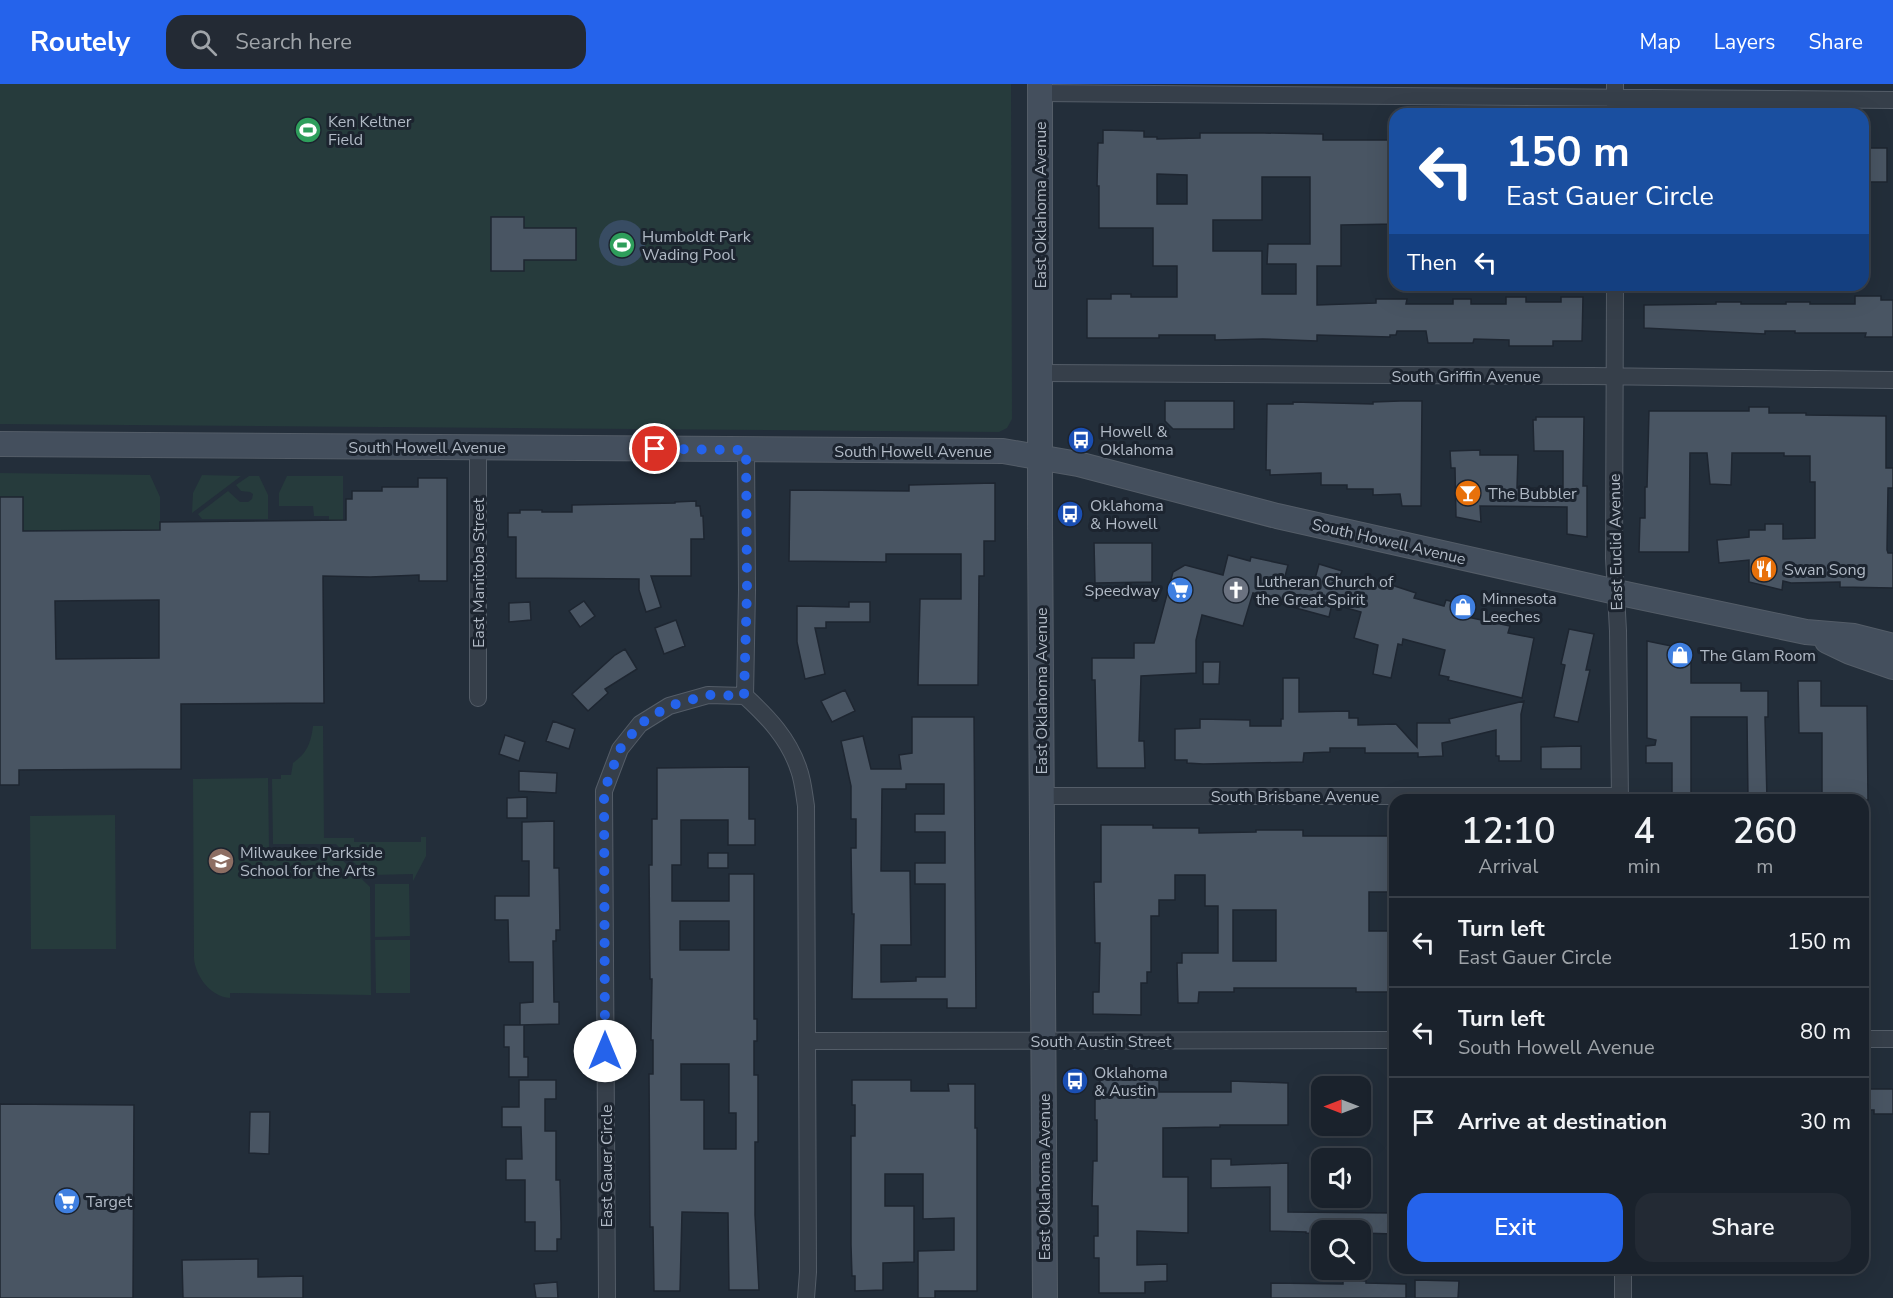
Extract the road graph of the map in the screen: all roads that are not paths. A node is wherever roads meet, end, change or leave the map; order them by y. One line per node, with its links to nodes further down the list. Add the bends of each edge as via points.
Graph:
1 (1040, 88): 2 (street); 5 (street, East Oklahoma Avenue)
2 (1615, 98): 3 (street)
3 (1893, 100)
4 (1614, 291): 6 (street, East Euclid Avenue)
5 (1040, 373): 6 (street, South Griffin Avenue); 11 (street, East Oklahoma Avenue)
6 (1614, 377): 7 (street, South Griffin Avenue); 12 (street, East Euclid Avenue)
7 (1893, 380)
8 (0, 444): 9 (street, South Howell Avenue)
9 (478, 447): 10 (street, South Howell Avenue); 17 (street, East Manitoba Street)
10 (746, 450): 11 (street, South Howell Avenue, via 1003,451); 16 (street)
11 (1040, 457): 12 (street, South Howell Avenue, via 1277,516); 19 (street, East Oklahoma Avenue)
12 (1616, 592): 13 (street, South Howell Avenue); 18 (street, East Euclid Avenue)
13 (1806, 632): 14 (street, South Howell Avenue, via 1854,636); 15 (street, South Howell Avenue)
14 (1893, 646)
15 (1893, 667)
16 (744, 696): 24 (street, via 768,717 787,743 799,770 806,806); 27 (street, East Gauer Circle, via 708,695 669,706 640,724 620,749 604,791)
17 (478, 698)
18 (1620, 794)
19 (1042, 796): 20 (street, South Brisbane Avenue); 25 (street, East Oklahoma Avenue)
20 (1389, 797)
21 (1869, 1039): 22 (street)
22 (1893, 1039)
23 (1389, 1040): 25 (street, South Austin Street)
24 (807, 1041): 25 (street, South Austin Street); 28 (street)
25 (1043, 1041): 29 (street, East Oklahoma Avenue)
26 (1623, 1274): 30 (street)
27 (607, 1298)
28 (806, 1298)
29 (1045, 1298)
30 (1623, 1298)

